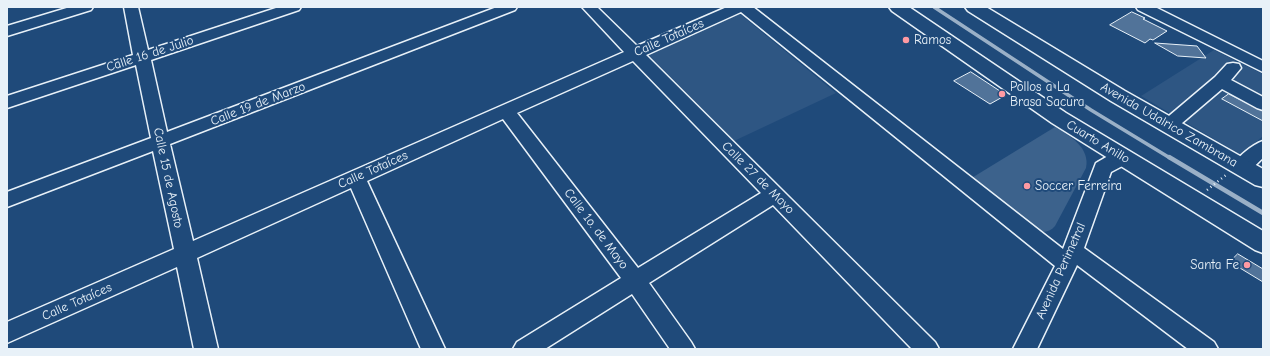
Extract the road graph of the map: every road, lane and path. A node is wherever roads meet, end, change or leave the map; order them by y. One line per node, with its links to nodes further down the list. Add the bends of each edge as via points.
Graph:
1 (86, 7): 11 (street)
2 (131, 7): 13 (street, Calle 15 de Agosto)
3 (294, 7): 13 (street, Calle 16 de Julio)
4 (510, 7): 21 (street, Calle 19 de Marzo)
5 (589, 7): 12 (street, Calle 27 de Mayo)
6 (739, 7): 12 (street, Calle Totaíces)
7 (744, 7): 32 (street)
8 (898, 7): 23 (highway, Cuarto Anillo, via 1059,118)
9 (974, 7): 20 (highway, Avenida Udalrico Zambrana)
10 (1143, 7): 14 (street)
11 (7, 31)
12 (635, 53): 19 (street, Calle Totaíces); 28 (street, Calle 27 de Mayo)
13 (142, 57): 17 (street, Calle 16 de Julio); 21 (street, Calle 15 de Agosto)
14 (1263, 66)
15 (1233, 68): 16 (street)
16 (1220, 81): 18 (street); 20 (street)
17 (7, 102)
18 (1263, 104)
19 (506, 111): 25 (street, Calle Totaíces); 33 (street, Calle 1o. de Mayo)
20 (1169, 125): 24 (highway, Avenida Udalrico Zambrana)
21 (160, 142): 29 (street, Calle 19 de Marzo); 31 (street, Calle 15 de Agosto)
22 (1263, 148): 24 (street)
23 (1123, 157): 30 (highway, Cuarto Anillo); 32 (street, Avenida Perimetral, via 1103,168)
24 (1234, 171): 26 (highway, Avenida Udalrico Zambrana); 27 (path)
25 (356, 177): 31 (street, Calle Totaíces); 37 (street)
26 (1263, 179)
27 (1207, 190)
28 (774, 195): 33 (street); 39 (street, Calle 27 de Mayo)
29 (7, 200)
30 (1263, 243)
31 (184, 253): 34 (street, Calle Totaíces); 36 (street, Calle 15 de Agosto)
32 (1070, 258): 40 (street, Avenida Perimetral); 41 (street)
33 (635, 281): 35 (street, Calle 1o. de Mayo); 38 (street)
34 (7, 333)
35 (678, 347)
36 (206, 349)
37 (433, 349)
38 (525, 349)
39 (927, 349)
40 (1025, 349)
41 (1206, 349)

